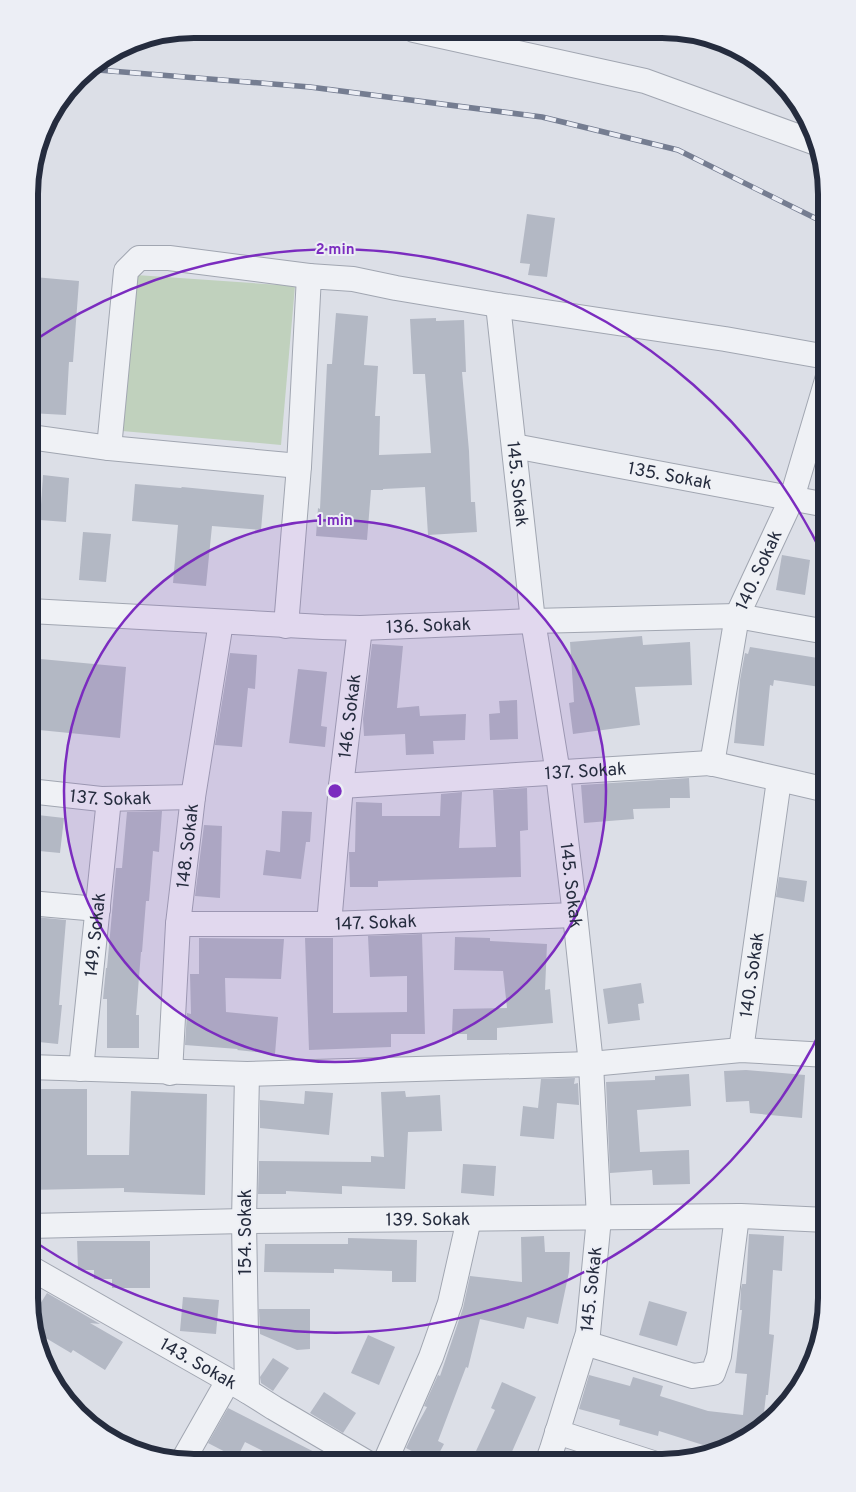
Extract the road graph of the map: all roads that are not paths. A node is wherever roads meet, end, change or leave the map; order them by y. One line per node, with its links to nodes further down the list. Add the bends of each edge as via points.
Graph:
1 (446, 37): 2 (street, via 645,81)
2 (808, 140)
3 (309, 276): 4 (street, via 353,279); 9 (street, via 169,258 139,258 126,271); 10 (street)
4 (498, 305): 5 (street); 8 (street, 145. Sokak)
5 (818, 355)
6 (818, 410): 11 (street, 140. Sokak)
7 (38, 438): 9 (street)
8 (514, 446): 11 (street, 135. Sokak); 15 (street, 145. Sokak)
9 (109, 448): 10 (street)
10 (299, 466): 17 (street)
11 (792, 498): 12 (street, 135. Sokak); 14 (street, 140. Sokak)
12 (818, 503)
13 (38, 611): 16 (street, 136. Sokak)
14 (737, 616): 15 (street, 136. Sokak); 19 (street, 136. Sokak); 20 (street, 140. Sokak)
15 (533, 621): 18 (street, 136. Sokak); 21 (street, 145. Sokak)
16 (221, 622): 17 (street, 136. Sokak); 26 (street, 148. Sokak)
17 (286, 626): 18 (street, 136. Sokak)
18 (360, 628): 23 (street, 146. Sokak)
19 (818, 630)
20 (712, 764): 21 (street, 137. Sokak); 22 (street, 137. Sokak)
21 (558, 773): 23 (street, 137. Sokak); 30 (street, 145. Sokak)
22 (779, 780): 24 (street, 137. Sokak); 33 (street, 140. Sokak)
23 (341, 786): 32 (street, 146. Sokak)
24 (818, 788)
25 (38, 792): 27 (street, 137. Sokak)
26 (193, 797): 27 (street, 137. Sokak); 31 (street, 148. Sokak)
27 (109, 799): 29 (street, 149. Sokak)
28 (38, 903): 29 (street)
29 (98, 909): 37 (street, 149. Sokak)
30 (574, 915): 32 (street, 147. Sokak); 35 (street, 145. Sokak)
31 (178, 924): 32 (street, 147. Sokak); 38 (street, 148. Sokak)
32 (328, 924)
33 (741, 1050): 34 (street); 35 (street)
34 (818, 1054)
35 (591, 1064): 39 (street); 41 (street, 145. Sokak)
36 (38, 1068): 37 (street)
37 (81, 1069): 38 (street)
38 (170, 1072): 39 (street)
39 (247, 1074): 44 (street, 154. Sokak)
40 (737, 1216): 41 (street, 139. Sokak); 43 (street, 139. Sokak); 47 (street, via 719,1356 713,1373 693,1376)
41 (599, 1218): 42 (street, 139. Sokak); 47 (street, 145. Sokak)
42 (469, 1219): 44 (street, 139. Sokak); 52 (street, via 450,1303 431,1357)
43 (818, 1220)
44 (244, 1221): 45 (street, 139. Sokak); 48 (street, 154. Sokak)
45 (38, 1226)
46 (38, 1272): 48 (street, 143. Sokak)
47 (585, 1343): 49 (street, 145. Sokak)
48 (237, 1386): 50 (street); 51 (street, 143. Sokak)
49 (557, 1432): 53 (street, 145. Sokak); 54 (street)
50 (188, 1454)
51 (352, 1454)
52 (389, 1454)
53 (550, 1454)
54 (625, 1454)

